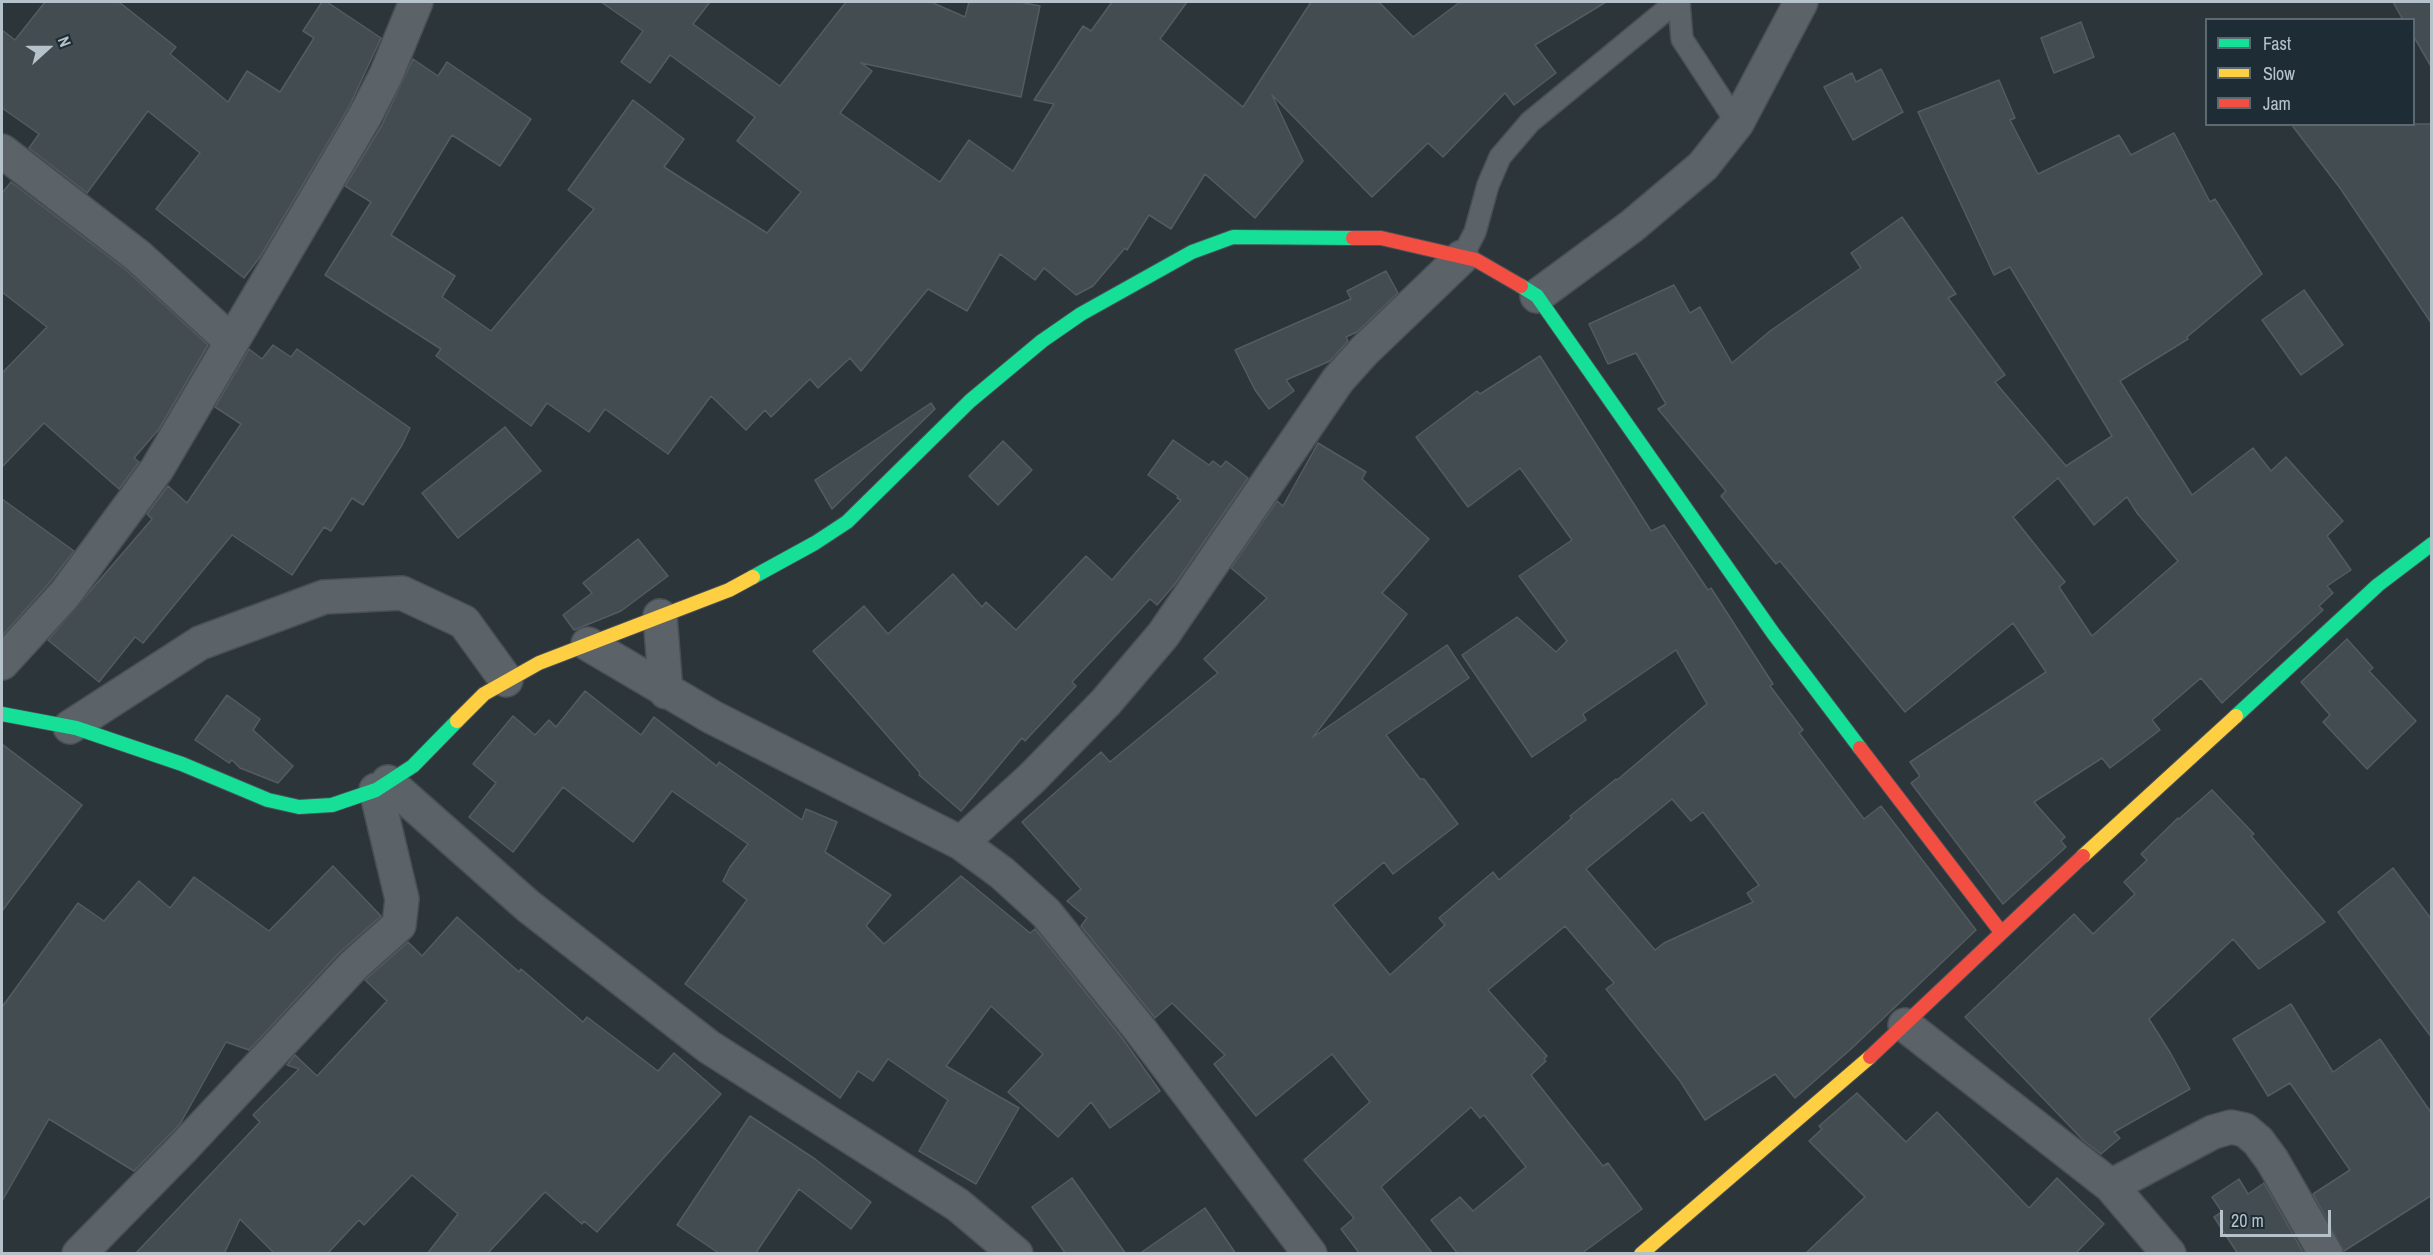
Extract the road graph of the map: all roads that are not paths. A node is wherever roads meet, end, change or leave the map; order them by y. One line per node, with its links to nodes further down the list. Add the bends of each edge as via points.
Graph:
1 (416, 2): 8 (street, via 365,116)
2 (1677, 2): 4 (lane, via 1682,39); 6 (lane, via 1530,122 1500,157 1475,232)
3 (1801, 2): 4 (street)
4 (1737, 123): 7 (street, via 1703,166 1632,226)
5 (2, 151): 8 (street, via 138,256)
6 (1462, 257): 7 (street, via 1476,260); 10 (street, via 1381,238 1233,237 1192,252 1081,314 1042,341 970,401 847,522 729,590); 18 (street, via 1338,380 1163,635 1106,702)
7 (1537, 296): 19 (street, via 1773,633)
8 (232, 342): 12 (street, via 157,469 65,594)
9 (2432, 544): 19 (street, via 2378,585)
10 (660, 616): 11 (street); 14 (street)
11 (588, 644): 13 (street); 14 (street)
12 (2, 663)
13 (506, 680): 16 (street, via 464,622 402,593 324,597 200,643); 17 (street, via 484,694 413,766)
14 (666, 692): 18 (street)
15 (2, 714): 16 (street)
16 (70, 727): 17 (street, via 182,764 268,800 299,807 332,805)
17 (382, 786): 22 (street, via 402,899 399,925 353,966); 23 (street, via 709,1047 958,1205)
18 (961, 843): 24 (street, via 1046,913)
19 (2001, 932): 20 (street)
20 (1905, 1025): 21 (street); 25 (street)
21 (2112, 1186): 26 (street); 27 (street, via 2212,1132 2231,1127 2245,1130 2272,1160)
22 (80, 1254)
23 (1016, 1254)
24 (1310, 1254)
25 (1641, 1254)
26 (2169, 1254)
27 (2326, 1254)

